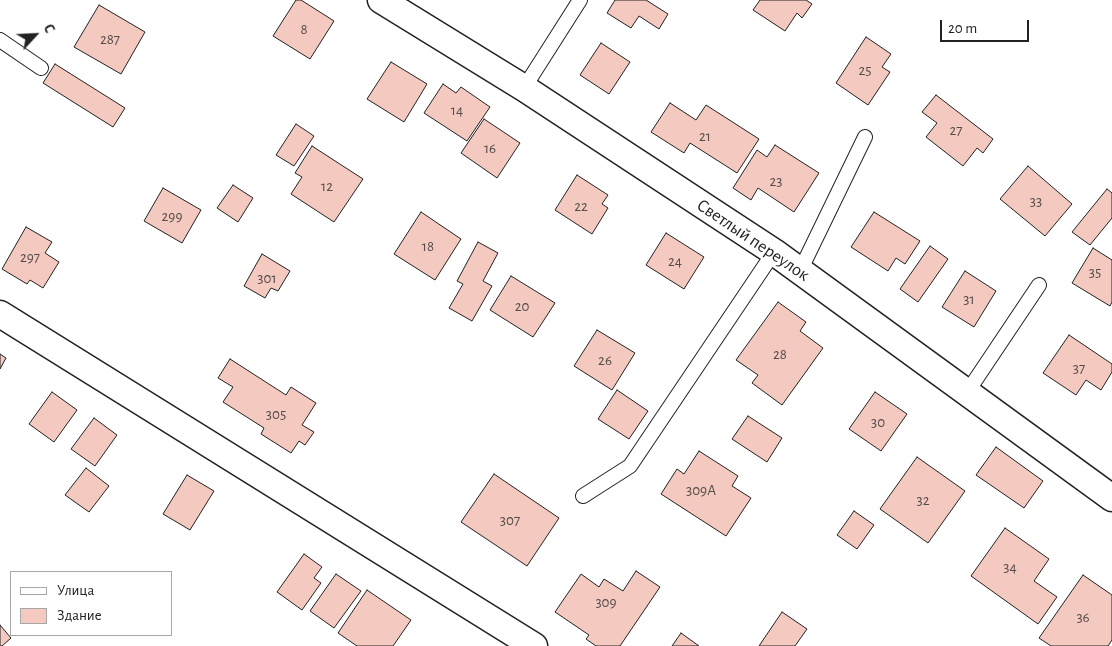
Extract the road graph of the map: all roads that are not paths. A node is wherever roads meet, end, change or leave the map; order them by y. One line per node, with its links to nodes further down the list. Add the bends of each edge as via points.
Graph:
1 (381, 0): 5 (street, Светлый переулок)
2 (580, 0): 5 (lane)
3 (0, 40): 4 (lane)
4 (42, 68)
5 (524, 88): 7 (street, Светлый переулок)
6 (865, 137): 8 (lane)
7 (774, 252): 8 (street, Светлый переулок); 12 (lane, via 630,466)
8 (800, 271): 11 (street, Светлый переулок)
9 (1039, 285): 11 (lane)
10 (0, 314): 14 (street)
11 (968, 391): 13 (street, Светлый переулок)
12 (583, 496)
13 (1112, 498)
14 (534, 646)

